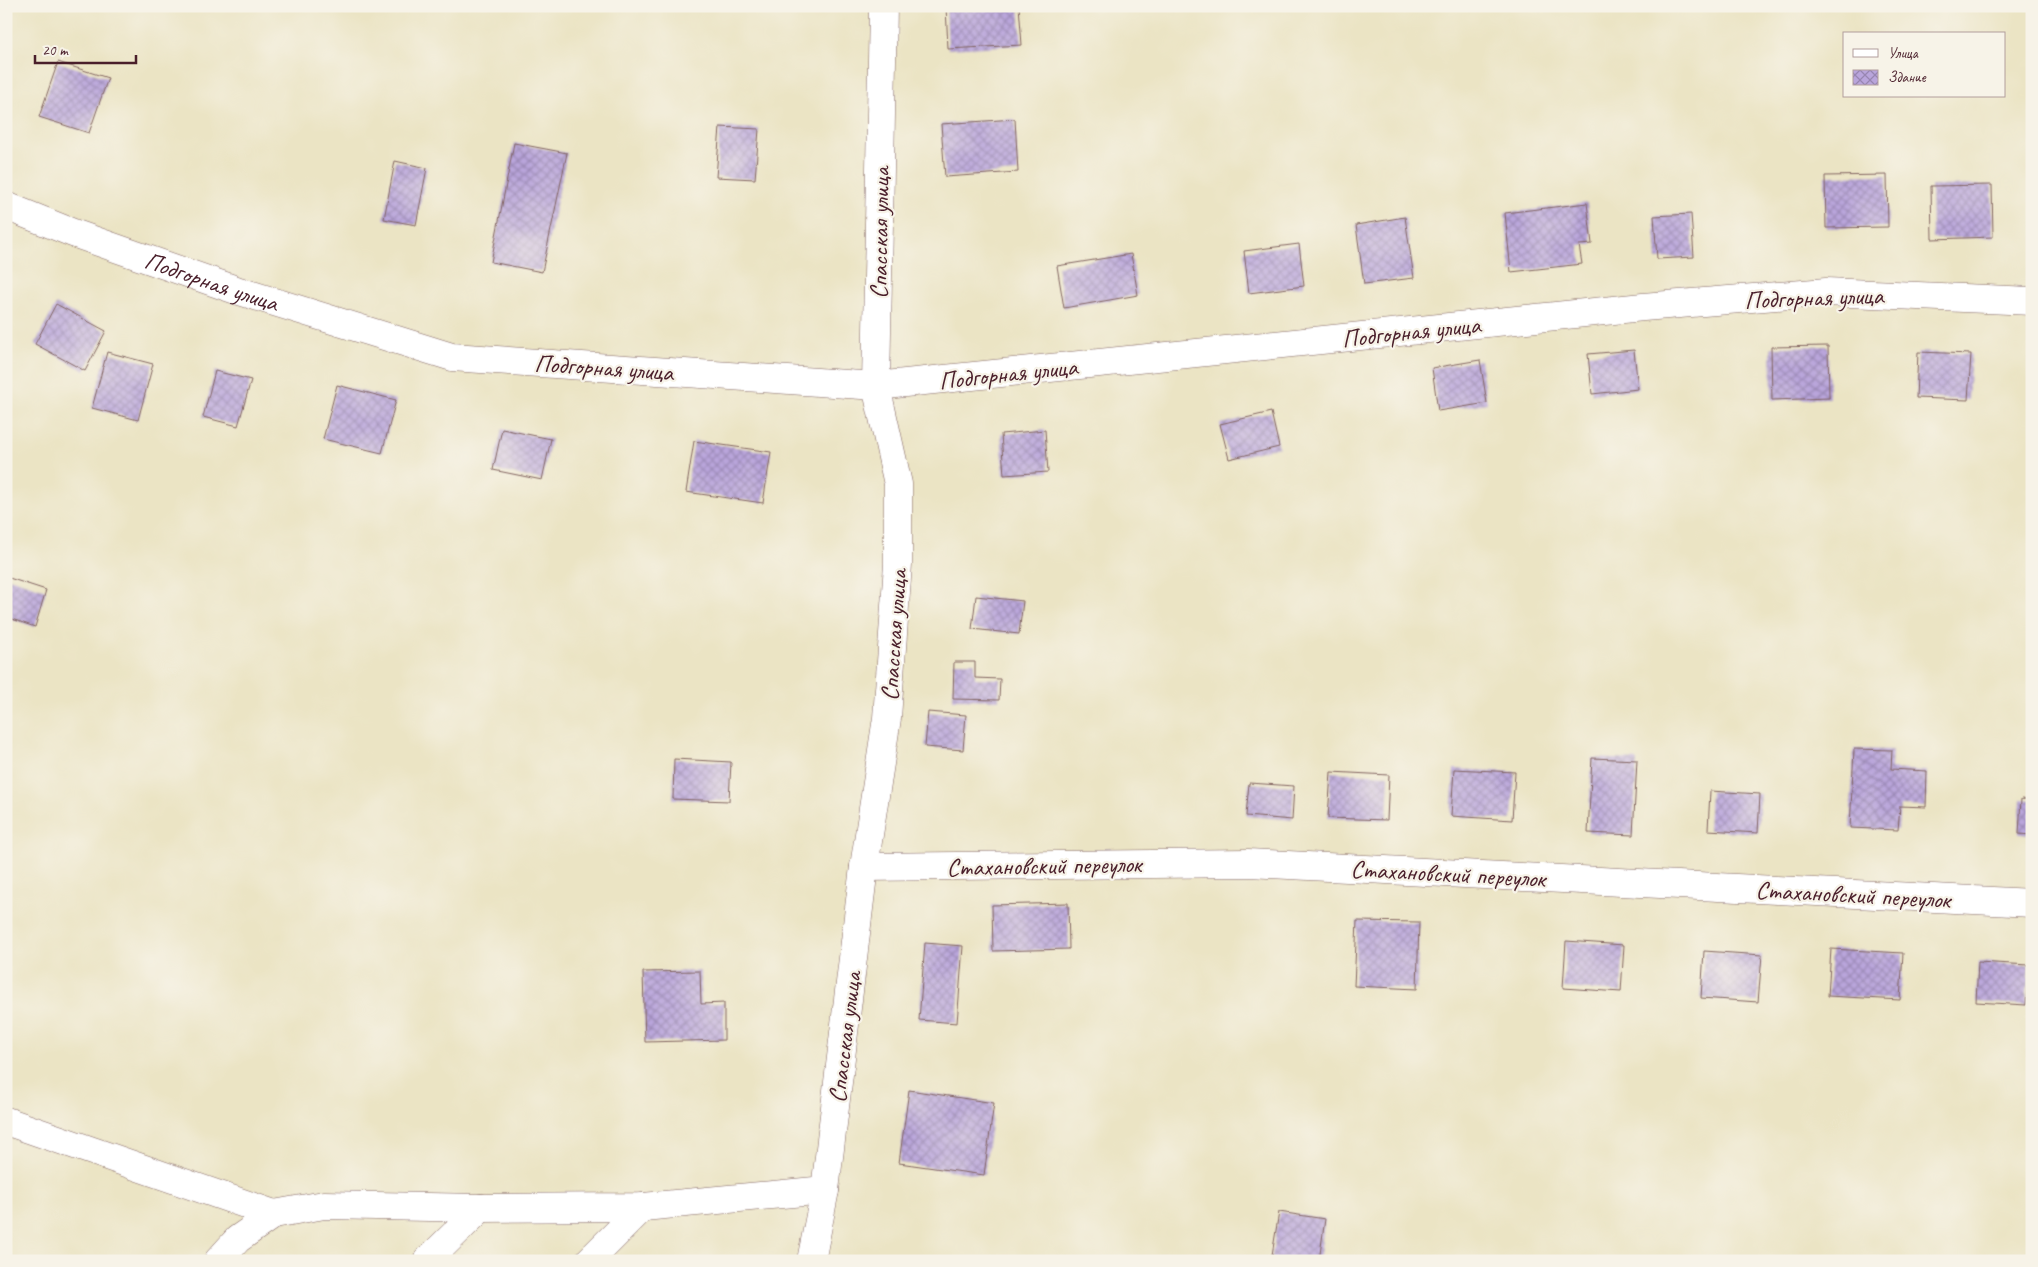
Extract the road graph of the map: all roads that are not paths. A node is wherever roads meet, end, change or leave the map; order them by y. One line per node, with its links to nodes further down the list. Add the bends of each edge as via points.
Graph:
1 (883, 6): 4 (street, Спасская улица)
2 (6, 206): 4 (street, Подгорная улица, via 236,290 452,357)
3 (2032, 301): 4 (street, Подгорная улица, via 1826,292 1643,307)
4 (876, 386): 5 (street, Спасская улица, via 898,484 898,564 887,718)
5 (864, 867): 6 (street, Стахановский переулок, via 1248,863); 8 (street, Спасская улица)
6 (2032, 903)
7 (6, 1121): 11 (street)
8 (825, 1190): 9 (street); 12 (street, Спасская улица)
9 (642, 1207): 10 (street); 15 (street)
10 (481, 1208): 11 (street, via 324,1205); 14 (street)
11 (274, 1214): 13 (street, via 238,1239)
12 (812, 1260): 16 (street)
13 (218, 1261)
14 (427, 1261)
15 (589, 1261)
16 (818, 1261)

